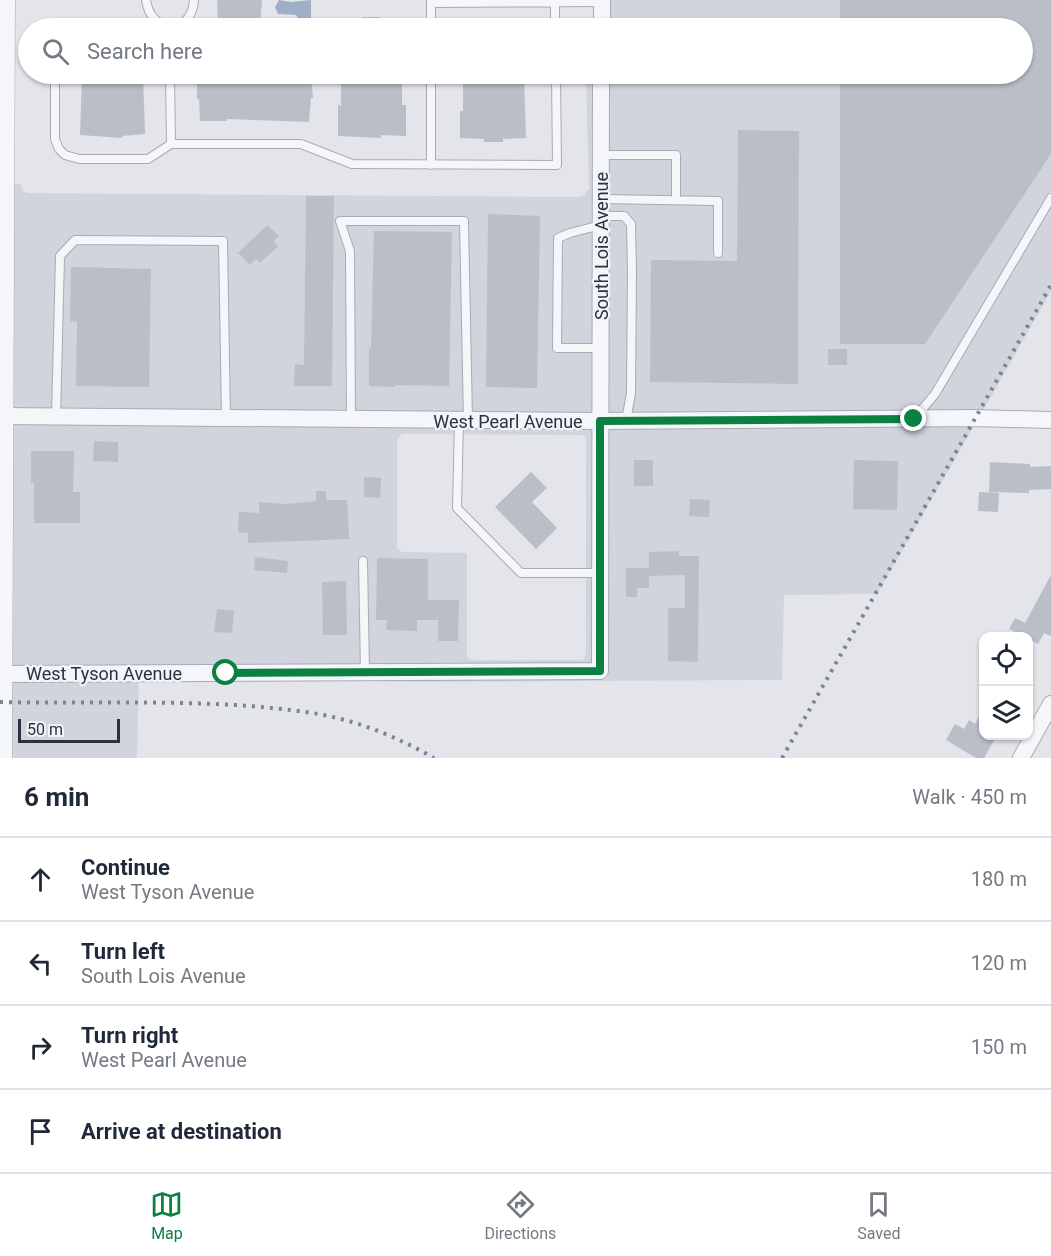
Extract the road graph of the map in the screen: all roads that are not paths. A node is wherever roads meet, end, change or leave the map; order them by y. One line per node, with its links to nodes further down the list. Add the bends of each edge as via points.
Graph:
1 (5, 0): 20 (street)
2 (146, 0): 7 (lane)
3 (194, 0): 8 (lane)
4 (431, 1): 5 (lane); 9 (lane)
5 (555, 1): 6 (lane); 10 (lane)
6 (602, 1): 11 (street)
7 (152, 18)
8 (188, 18)
9 (431, 18)
10 (555, 18)
11 (602, 18)
12 (55, 84): 17 (lane, via 55,139 65,155 79,159 148,159)
13 (170, 84): 17 (lane)
14 (431, 84): 19 (lane)
15 (556, 84): 19 (lane, via 557,165)
16 (601, 84): 18 (street, South Lois Avenue)
17 (171, 144): 19 (lane, via 301,144 352,164)
18 (601, 155): 22 (street, South Lois Avenue); 23 (lane, via 676,155)
19 (431, 165)
20 (2, 183): 27 (street)
21 (1051, 198): 31 (lane, via 935,394)
22 (601, 199): 23 (lane); 24 (street, South Lois Avenue)
23 (676, 200): 25 (lane, via 718,201)
24 (601, 221): 26 (street, South Lois Avenue); 26 (lane, via 558,238 557,337 557,348); 35 (lane, via 624,216 631,224 631,393)
25 (718, 253)
26 (600, 348): 34 (street, South Lois Avenue)
27 (2, 416): 28 (street, West Pearl Avenue); 38 (street)
28 (56, 417): 29 (street, West Pearl Avenue); 29 (lane, via 60,256 75,240 223,241)
29 (226, 418): 30 (street, West Pearl Avenue)
30 (351, 419): 32 (street, West Pearl Avenue); 32 (lane, via 350,250 340,221 465,221)
31 (914, 419): 33 (street, West Pearl Avenue); 35 (street, West Pearl Avenue)
32 (464, 420): 34 (street, West Pearl Avenue); 37 (lane, via 457,507 521,573)
33 (1051, 420)
34 (600, 421): 35 (street, West Pearl Avenue); 37 (street, South Lois Avenue)
35 (626, 421)
36 (363, 561): 40 (lane)
37 (600, 573): 39 (street, South Lois Avenue)
38 (2, 603): 41 (street)
39 (600, 671): 40 (street, West Tyson Avenue)
40 (366, 672): 41 (street, West Tyson Avenue)
41 (3, 674): 43 (street)
42 (1051, 704): 44 (street)
43 (2, 758)
44 (1021, 758)

